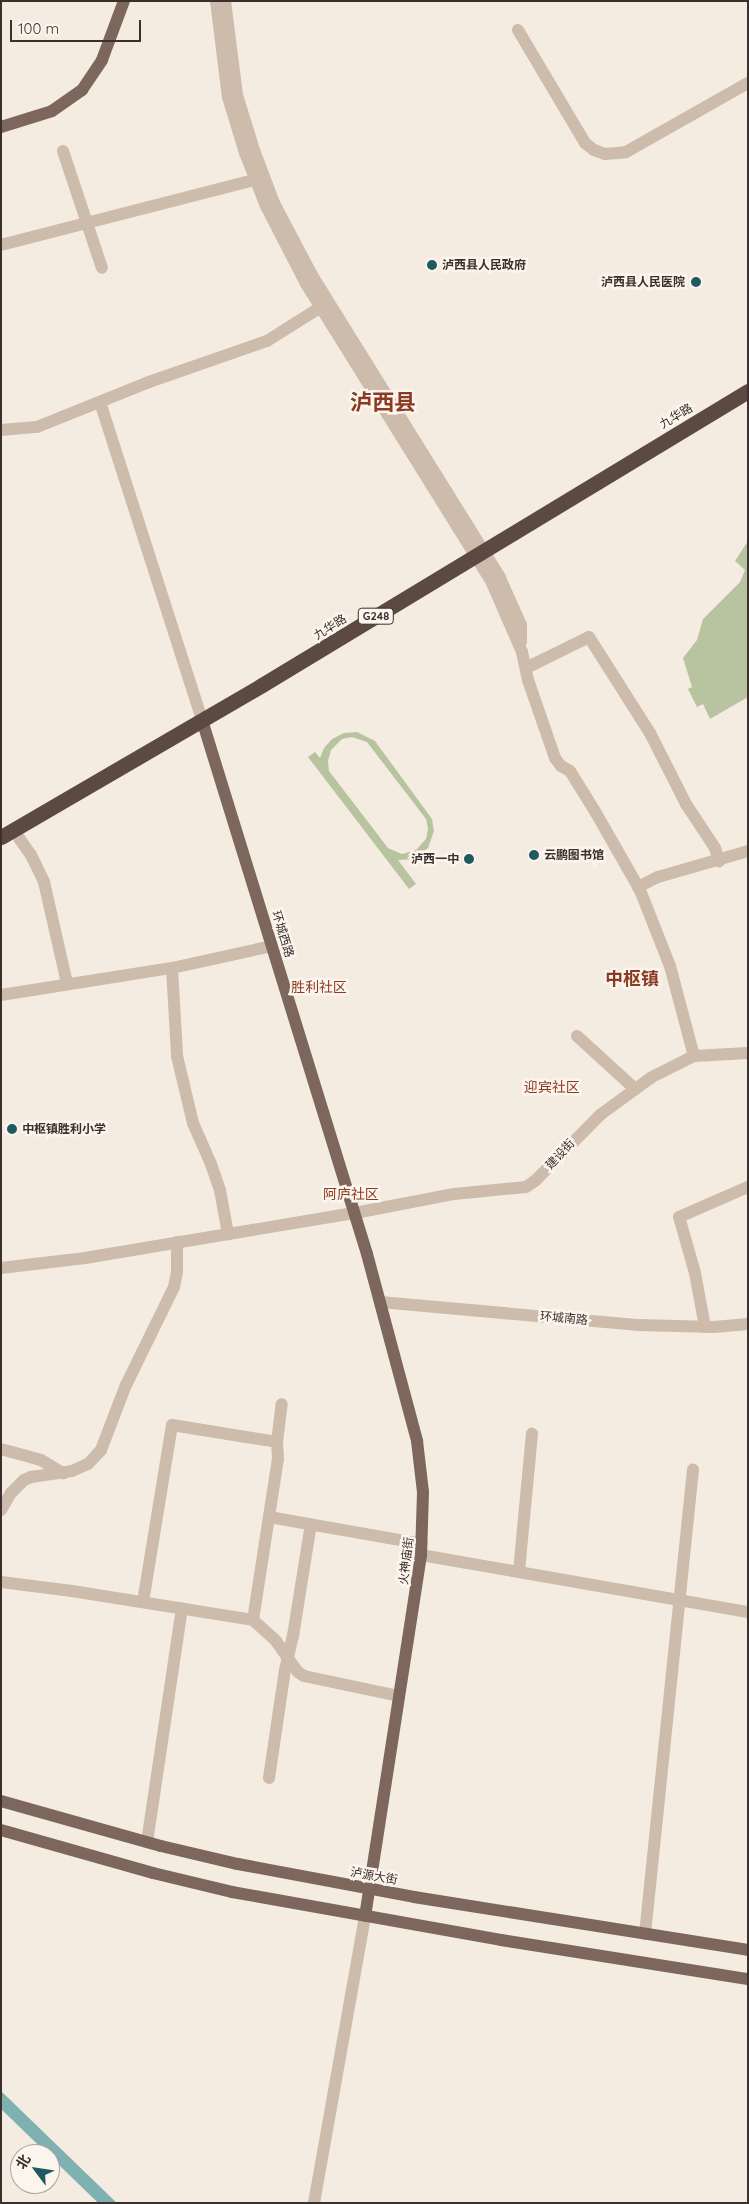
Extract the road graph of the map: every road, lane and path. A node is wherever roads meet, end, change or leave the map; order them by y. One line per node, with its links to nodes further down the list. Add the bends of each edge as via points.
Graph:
1 (124, 1): 6 (main road, via 102,60 82,90 52,111)
2 (216, 1): 8 (street, via 228,97)
3 (225, 1): 17 (street, via 237,94 254,150 282,220)
4 (518, 30): 5 (street, via 585,143 606,154 626,152)
5 (748, 83)
6 (1, 128)
7 (63, 151): 9 (street)
8 (255, 180): 9 (street); 12 (street, via 291,258)
9 (86, 223): 10 (street); 11 (street)
10 (1, 245)
11 (102, 268)
12 (321, 307): 14 (street, via 266,341); 17 (street)
13 (748, 391): 17 (highway, 九华路 / G248)
14 (100, 402): 16 (street, via 37,427); 19 (street)
15 (748, 403): 17 (highway, 九华路 / G248)
16 (1, 430)
17 (481, 557): 18 (street); 19 (highway, 九华路 / G248)
18 (526, 668): 24 (street, via 588,637 650,734 686,804 715,848); 25 (street, via 555,758 570,771)
19 (204, 725): 20 (highway, 九华路 / G248); 21 (highway, 九华路 / G248); 26 (main road, 环城西路)
20 (1, 837)
21 (19, 838): 22 (highway, 九华路 / G248); 28 (street, via 44,882)
22 (1, 848)
23 (748, 851): 24 (street)
24 (719, 861): 25 (street, via 658,877)
25 (638, 887): 32 (street, via 670,966)
26 (272, 946): 27 (street); 35 (main road, 环城西路)
27 (172, 968): 28 (street); 36 (street, via 177,1056 193,1123 220,1190)
28 (67, 983): 29 (street)
29 (1, 996)
30 (577, 1036): 33 (street)
31 (748, 1053): 32 (street, 建设街)
32 (694, 1056): 33 (street, 建设街)
33 (635, 1089): 35 (street, 建设街, via 586,1128 535,1182 526,1187 446,1195)
34 (748, 1187): 41 (street, via 678,1217 695,1273)
35 (355, 1213): 36 (street, 建设街); 39 (main road, 火神庙街)
36 (228, 1234): 37 (street, 建设街)
37 (177, 1242): 38 (street, 建设街); 47 (street, via 174,1287 126,1385 101,1450 83,1467)
38 (1, 1268)
39 (380, 1302): 41 (street, 环城南路, via 639,1325); 51 (main road, 火神庙街, via 418,1440 423,1492)
40 (748, 1324): 41 (street, 环城南路)
41 (704, 1327)
42 (282, 1404): 44 (street)
43 (532, 1434): 52 (street)
44 (277, 1442): 49 (street, via 278,1459); 55 (street, via 172,1425)
45 (1, 1449): 47 (street, via 41,1460)
46 (692, 1469): 54 (street)
47 (63, 1473): 48 (street, via 24,1480)
48 (1, 1510)
49 (269, 1517): 50 (street); 58 (street)
50 (311, 1524): 51 (street); 59 (street)
51 (421, 1549): 52 (street); 60 (main road, 火神庙街)
52 (519, 1571): 54 (street)
53 (1, 1582): 55 (street)
54 (678, 1598): 57 (street); 67 (street)
55 (143, 1602): 56 (street)
56 (182, 1609): 58 (street); 64 (street)
57 (748, 1612)
58 (253, 1620): 59 (street)
59 (288, 1658): 60 (street, via 298,1672 310,1679); 61 (street)
60 (399, 1696): 65 (main road, 火神庙街)
61 (269, 1778)
62 (1, 1801): 64 (main road, 泸源大街)
63 (1, 1830): 66 (main road, via 191,1882)
64 (147, 1842): 65 (main road, 泸源大街, via 238,1864)
65 (369, 1889): 66 (main road, 火神庙街); 67 (main road, 泸源大街)
66 (365, 1916): 69 (main road); 70 (street)
67 (645, 1934): 68 (main road, 泸源大街)
68 (748, 1950)
69 (748, 1979)
70 (314, 2203)

